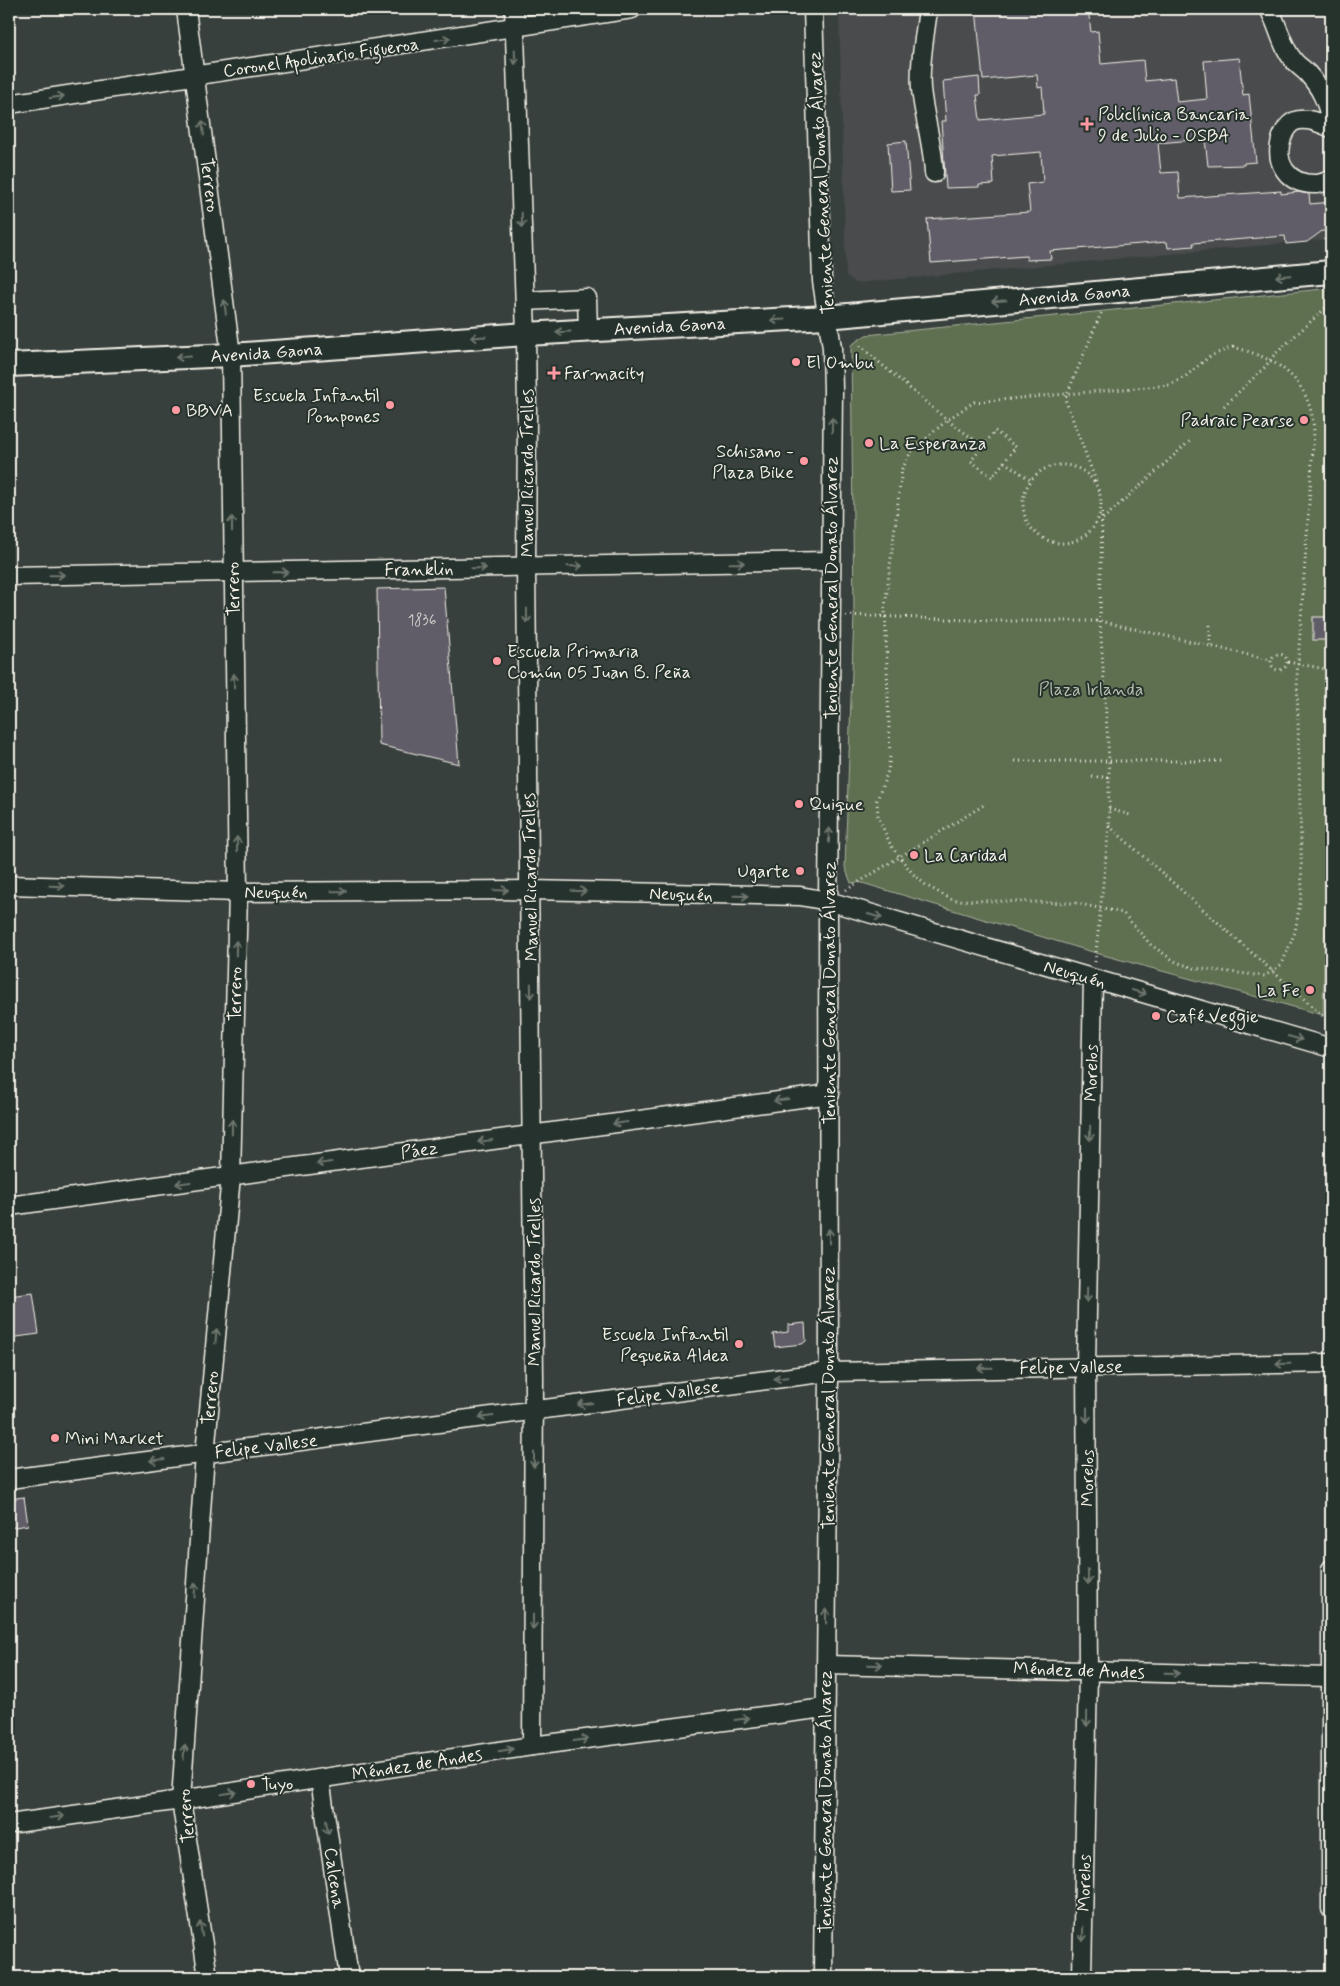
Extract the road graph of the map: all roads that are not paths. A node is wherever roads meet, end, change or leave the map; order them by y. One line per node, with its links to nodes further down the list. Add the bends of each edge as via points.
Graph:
1 (186, 9): 8 (street, Terrero)
2 (514, 9): 7 (street, Manuel Ricardo Trelles)
3 (632, 9): 7 (street, Coronel Apolinario Figueroa)
4 (813, 9): 16 (street, Teniente General Donato Álvarez)
5 (928, 9): 12 (street, via 921,88 926,128 934,148)
6 (1269, 9): 10 (street, via 1281,41 1294,62 1322,91)
7 (514, 28): 8 (street, Coronel Apolinario Figueroa, one-way to 7); 15 (street, Manuel Ricardo Trelles, one-way to 15)
8 (196, 75): 9 (street, Coronel Apolinario Figueroa, one-way to 8); 19 (street, Terrero, one-way to 8)
9 (9, 104)
10 (1331, 118)
11 (1331, 128): 13 (street, via 1303,120 1293,122 1284,132 1279,146 1279,162 1287,174 1316,184)
12 (934, 173)
13 (1331, 180)
14 (1331, 272): 16 (main road, Avenida Gaona, one-way to 16)
15 (525, 301): 17 (street, via 587,298); 18 (street, Manuel Ricardo Trelles)
16 (826, 317): 17 (main road, Avenida Gaona, one-way to 17); 21 (street, Teniente General Donato Álvarez, one-way to 16, via 832,348)
17 (588, 330): 18 (main road, Avenida Gaona, one-way to 18)
18 (526, 334): 19 (main road, Avenida Gaona, one-way to 19); 22 (street, Manuel Ricardo Trelles)
19 (231, 355): 20 (main road, Avenida Gaona, one-way to 20); 23 (street, Terrero, one-way to 19)
20 (9, 365)
21 (830, 561): 22 (street, Franklin, one-way to 21); 28 (street, Teniente General Donato Álvarez, one-way to 21)
22 (526, 567): 23 (street, Franklin, one-way to 22); 26 (street, Manuel Ricardo Trelles, one-way to 26)
23 (233, 572): 24 (street, Franklin, one-way to 23); 27 (street, Terrero, one-way to 23)
24 (9, 576)
25 (9, 885): 27 (street, Neuquén, one-way to 27)
26 (530, 890): 27 (street, Neuquén, one-way to 26); 28 (street, Neuquén, one-way to 28, via 800,896); 32 (street, Manuel Ricardo Trelles, one-way to 32)
27 (238, 892): 33 (street, Terrero, one-way to 27)
28 (828, 901): 29 (street, Neuquén, one-way to 29); 31 (street, Teniente General Donato Álvarez)
29 (1092, 979): 30 (street, Neuquén, one-way to 30); 36 (street, Morelos, one-way to 36)
30 (1331, 1048)
31 (830, 1094): 32 (street, Páez, one-way to 32); 37 (street, Teniente General Donato Álvarez, one-way to 31)
32 (533, 1135): 33 (street, Páez, one-way to 33); 38 (street, Manuel Ricardo Trelles)
33 (231, 1176): 34 (street, Páez, one-way to 34); 39 (street, Terrero, one-way to 33)
34 (9, 1206)
35 (1331, 1363): 36 (street, Felipe Vallese, one-way to 36)
36 (1086, 1366): 37 (street, Felipe Vallese, one-way to 37); 43 (street, Morelos, one-way to 43)
37 (829, 1372): 38 (street, Felipe Vallese, one-way to 38); 42 (street, Teniente General Donato Álvarez, one-way to 37)
38 (534, 1411): 39 (street, Felipe Vallese, one-way to 39); 46 (street, Manuel Ricardo Trelles, one-way to 46)
39 (205, 1454): 40 (street, Felipe Vallese, one-way to 40); 48 (street, Terrero, one-way to 39)
40 (9, 1479)
41 (1331, 1569): 44 (street)
42 (826, 1665): 43 (street, Méndez de Andes, one-way to 43); 45 (street, Teniente General Donato Álvarez)
43 (1088, 1671): 44 (street, Méndez de Andes, one-way to 44); 54 (street, Morelos, one-way to 54)
44 (1331, 1677): 50 (street)
45 (825, 1708): 46 (street, Méndez de Andes, one-way to 45); 53 (street, Teniente General Donato Álvarez)
46 (532, 1746): 47 (street, Méndez de Andes, one-way to 46)
47 (320, 1779): 48 (street, Méndez de Andes, one-way to 47); 52 (street, Calcena, one-way to 52)
48 (181, 1800): 49 (street, Méndez de Andes, one-way to 48); 51 (street, Terrero, one-way to 48)
49 (9, 1824)
50 (1331, 1909)
51 (208, 1977)
52 (350, 1977)
53 (823, 1977)
54 (1082, 1977)

